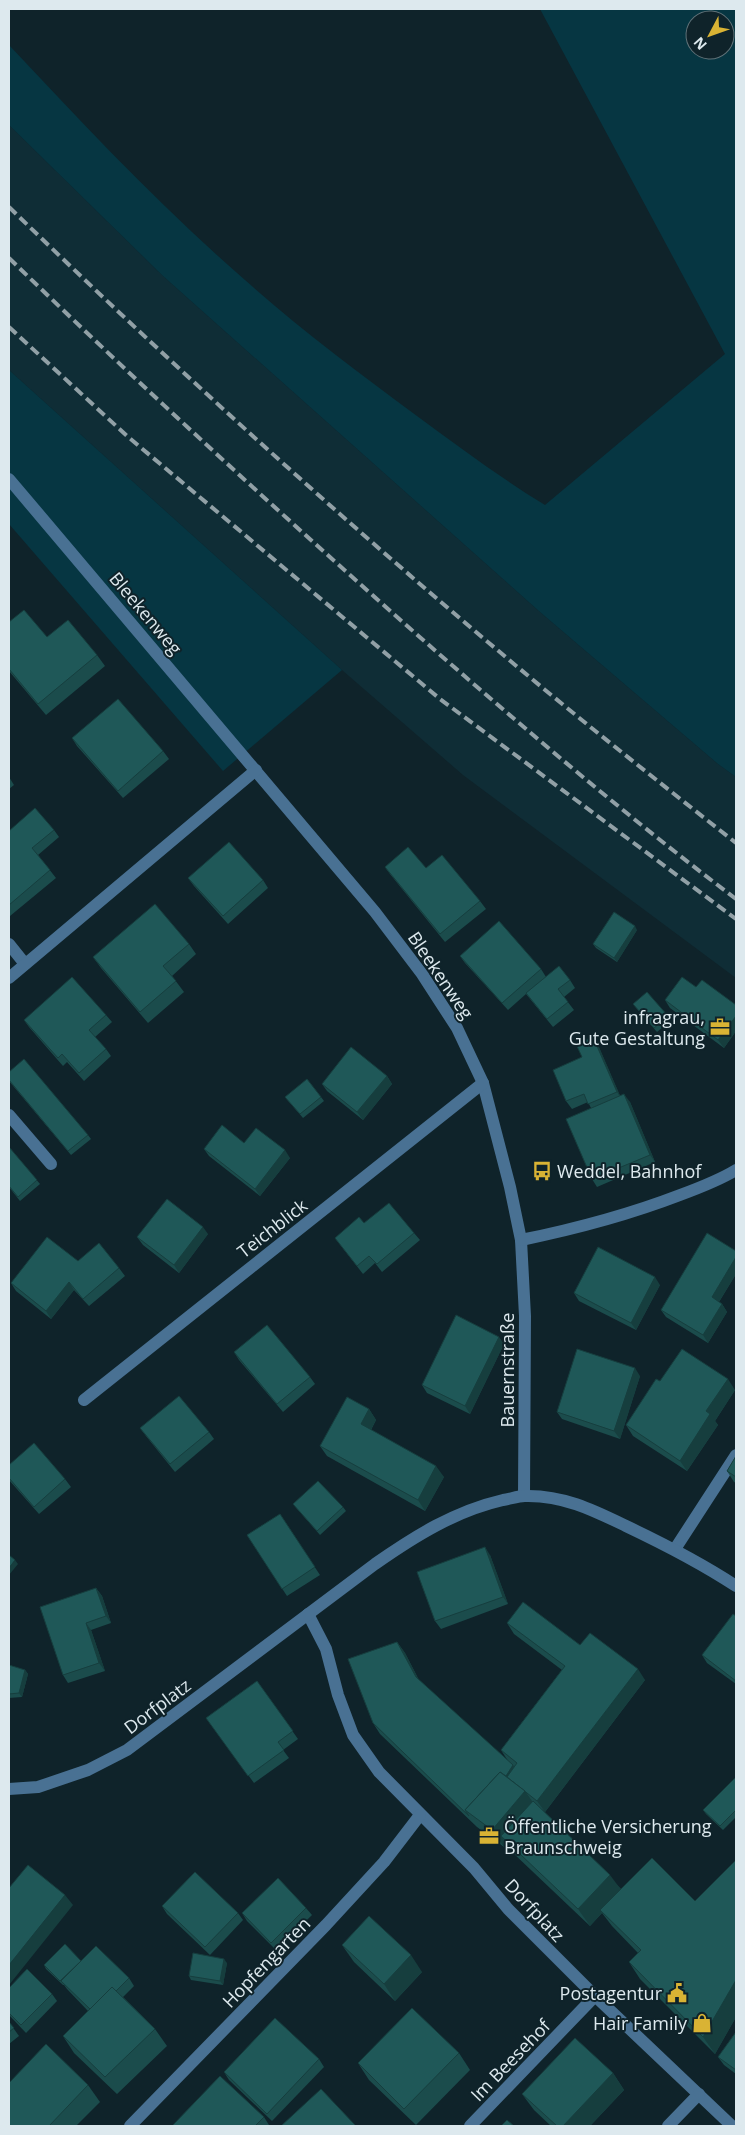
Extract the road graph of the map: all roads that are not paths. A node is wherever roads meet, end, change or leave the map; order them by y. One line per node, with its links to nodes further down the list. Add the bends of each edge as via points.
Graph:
1 (9, 479): 2 (street, Bleekenweg)
2 (256, 770): 4 (street); 6 (street, Bleekenweg, via 375,912 422,974 457,1028)
3 (9, 944): 4 (street)
4 (25, 964): 5 (street)
5 (9, 978)
6 (483, 1083): 10 (street, Bleekenweg); 11 (street, Teichblick)
7 (9, 1115): 8 (street)
8 (51, 1164)
9 (736, 1170): 10 (street, via 722,1179 648,1208)
10 (521, 1240): 13 (street, Bauernstraße, via 525,1316)
11 (84, 1400)
12 (736, 1455): 14 (street)
13 (524, 1496): 14 (street, via 576,1502); 16 (street, Dorfplatz, via 480,1506 437,1524 388,1554)
14 (675, 1549): 15 (street)
15 (736, 1586)
16 (308, 1614): 17 (street, Dorfplatz, via 127,1750 88,1770 38,1788); 18 (street, Dorfplatz, via 326,1650 353,1735 379,1772)
17 (9, 1789)
18 (420, 1815): 19 (street, Dorfplatz); 21 (street, Hopfengarten, via 344,1906)
19 (595, 1996): 20 (street, Dorfplatz); 22 (street, Im Beesehof)
20 (699, 2094): 23 (street); 24 (street, Dorfplatz)
21 (130, 2126)
22 (470, 2126)
23 (668, 2126)
24 (732, 2126)

